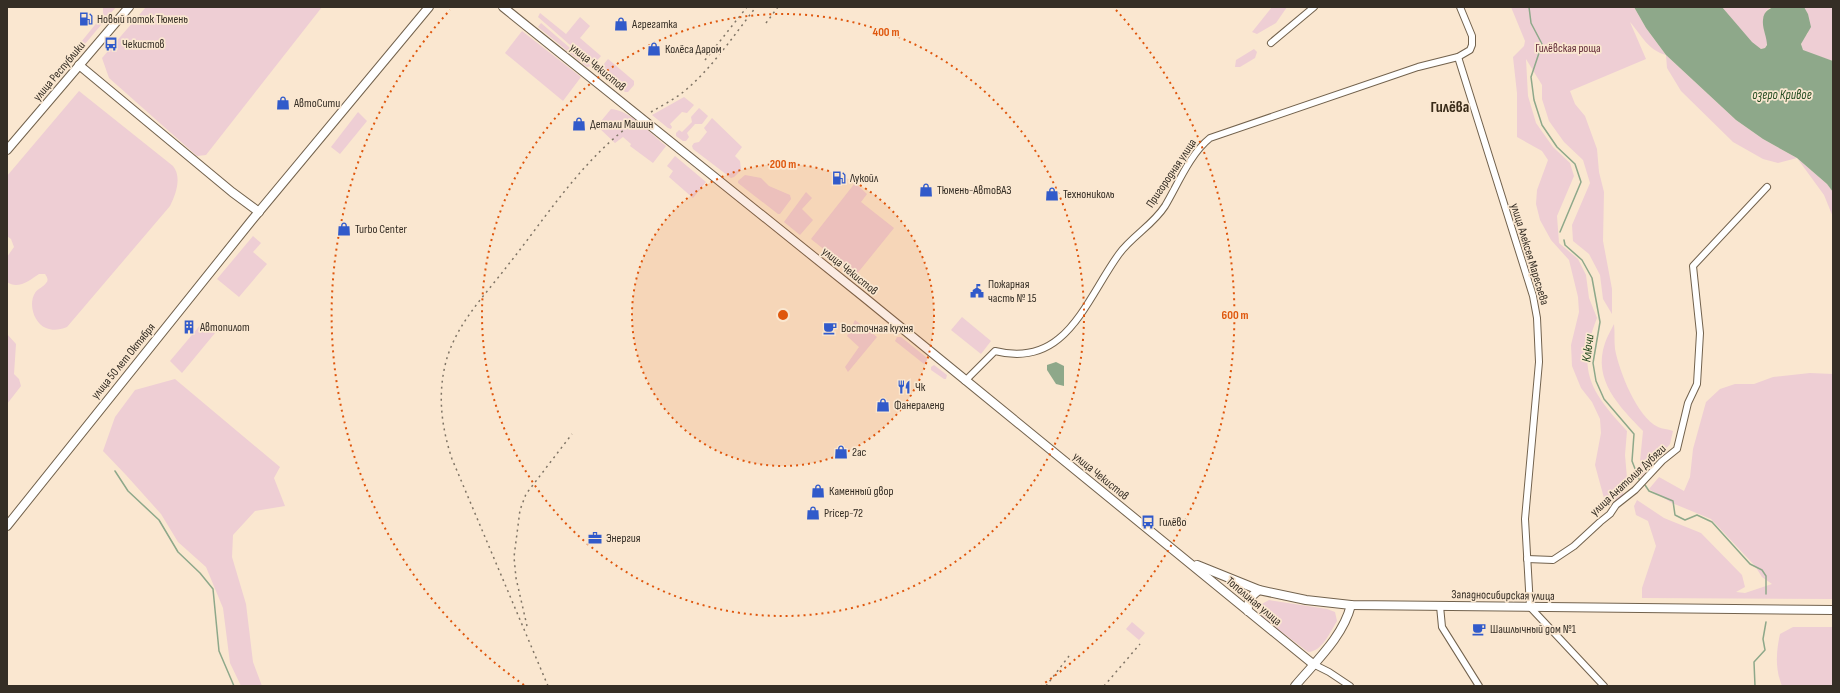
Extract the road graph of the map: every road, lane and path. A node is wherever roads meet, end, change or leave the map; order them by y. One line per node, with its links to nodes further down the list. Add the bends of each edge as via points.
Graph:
1 (129, 7): 8 (main road, улица Республики)
2 (429, 7): 11 (main road, улица 50 лет Октября)
3 (503, 7): 12 (main road, улица Чекистов, via 865,298)
4 (1314, 7): 6 (street)
5 (1460, 7): 7 (street, via 1472,36 1472,45 1470,50)
6 (1271, 43)
7 (1458, 57): 12 (street, Пригородная улица, via 1418,67 1210,138 1199,149 1161,211 1120,253 1072,328 1039,351 1011,355 995,351); 15 (street, улица Алексея Маресьева, via 1533,296 1537,318 1539,362 1525,519)
8 (78, 65): 9 (main road, улица Республики); 11 (main road)
9 (7, 150)
10 (1767, 187): 15 (street, улица Анатолия Дубяги, via 1693,266 1700,333 1697,384 1688,403 1677,450 1662,461 1635,490 1574,546 1553,560)
11 (259, 212): 13 (main road, улица 50 лет Октября)
12 (965, 382): 14 (main road, улица Чекистов)
13 (7, 526)
14 (1181, 556): 16 (main road, Западносибирская улица); 21 (main road, Тополиная улица)
15 (1527, 559): 19 (street, улица Алексея Маресьева)
16 (1259, 590): 17 (main road, Западносибирская улица, via 1306,600); 21 (main road, via 1252,595)
17 (1350, 605): 18 (main road, Западносибирская улица); 22 (main road, via 1348,617 1323,654)
18 (1440, 606): 19 (main road, Западносибирская улица); 25 (street, via 1442,627)
19 (1530, 607): 20 (main road, Западносибирская улица); 26 (street)
20 (1833, 610)
21 (1248, 611): 22 (main road, Тополиная улица)
22 (1313, 664): 23 (main road); 24 (street)
23 (1296, 686)
24 (1350, 686)
25 (1479, 686)
26 (1604, 686)

